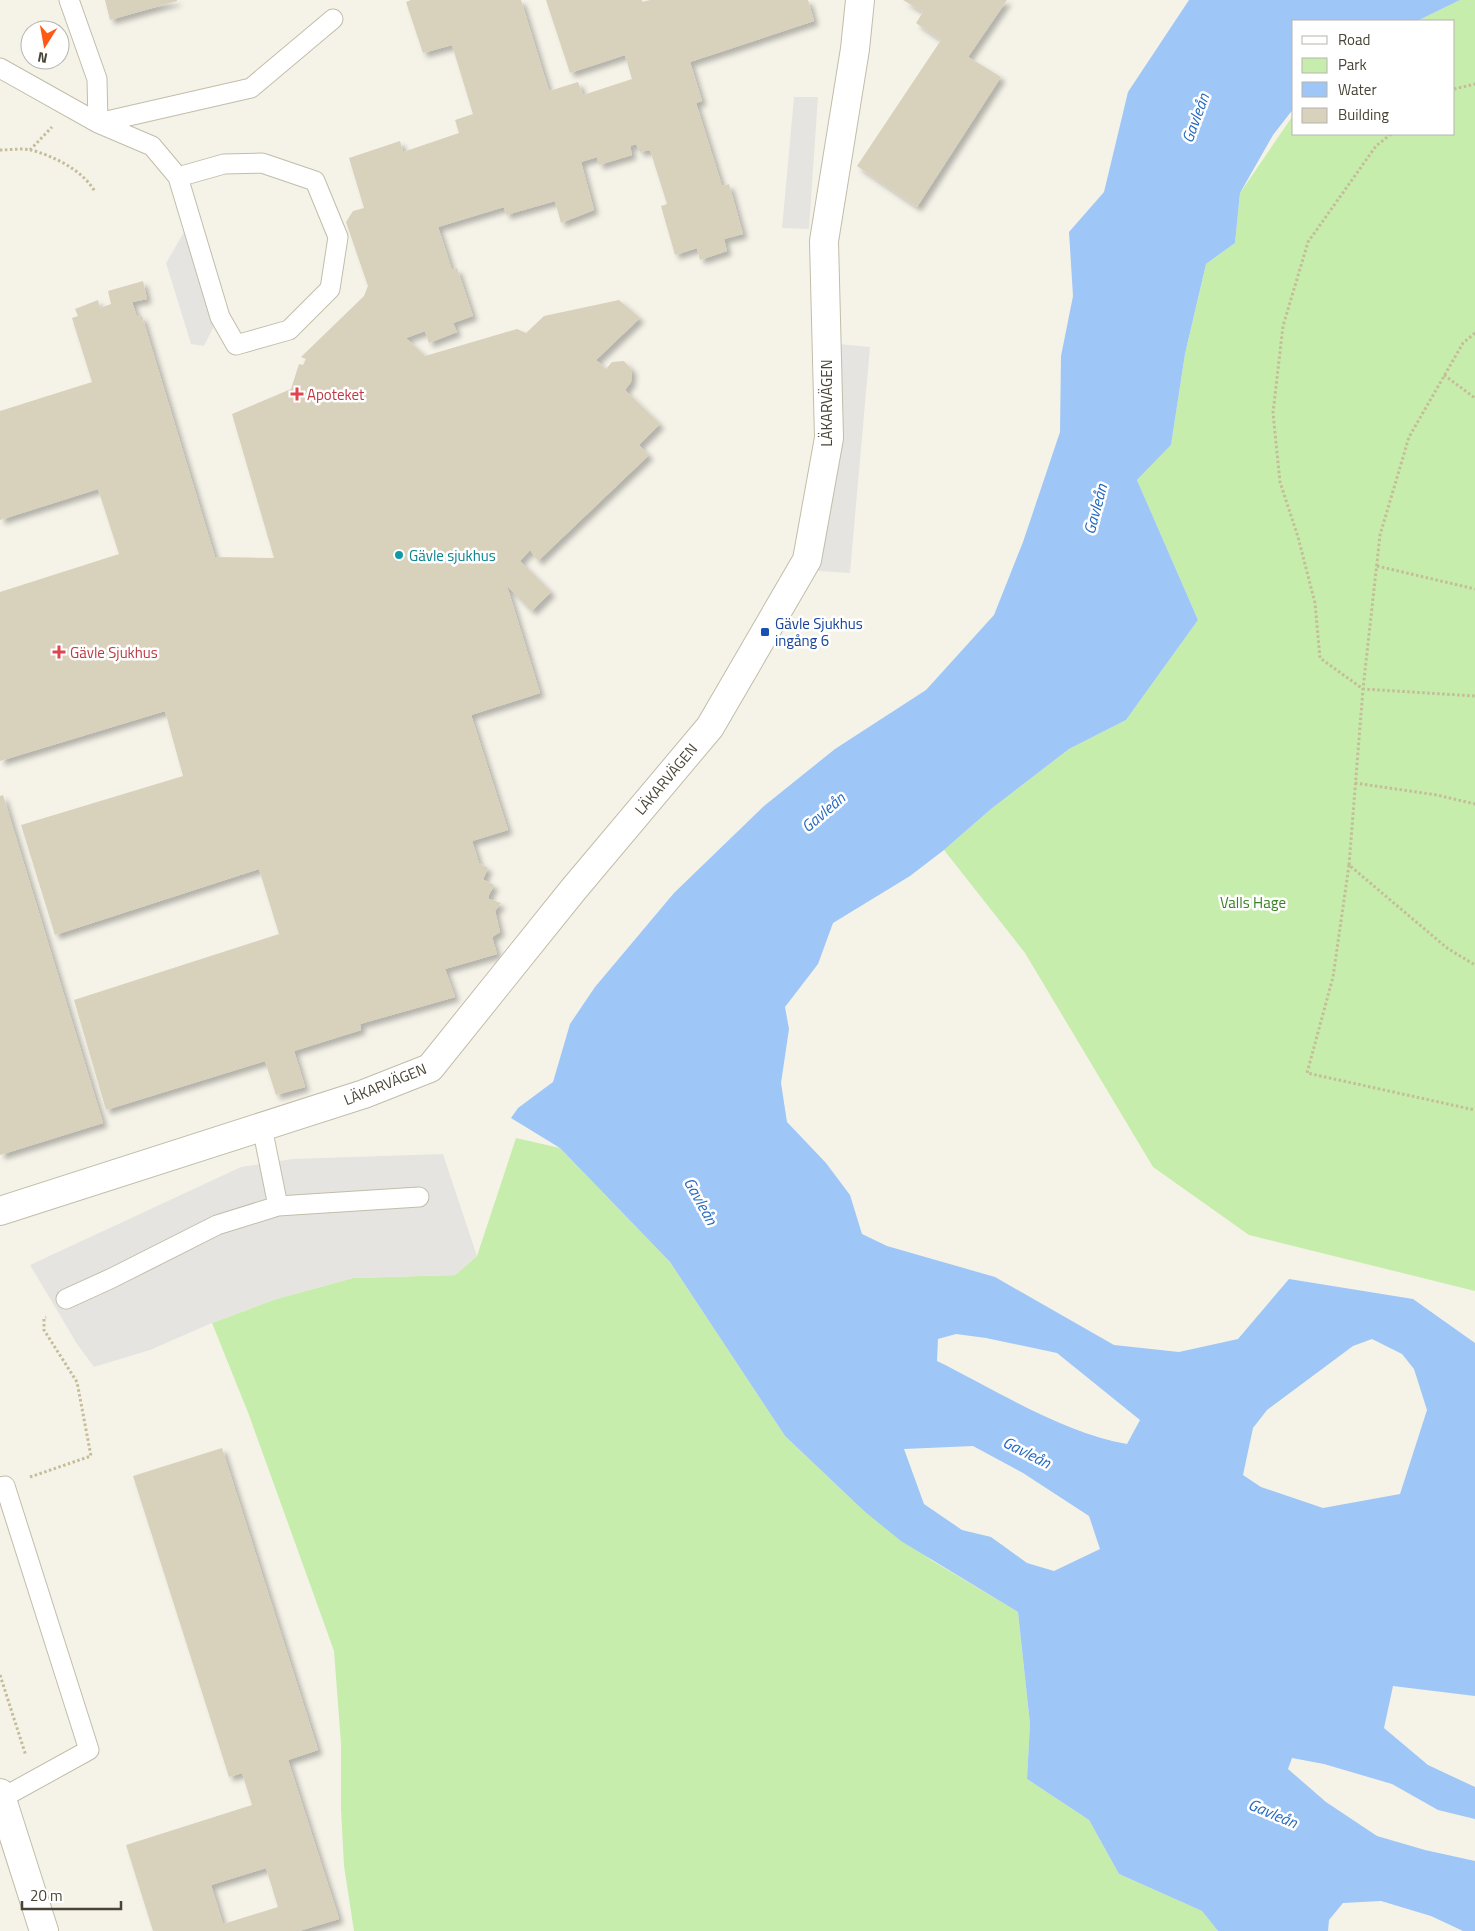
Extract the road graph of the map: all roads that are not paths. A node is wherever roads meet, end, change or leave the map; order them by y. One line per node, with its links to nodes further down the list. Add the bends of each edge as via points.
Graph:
1 (69, 0): 5 (lane, via 97,79)
2 (860, 0): 7 (street, LÄKARVÄGEN, via 824,241 828,438 807,560 710,727 430,1068 364,1094)
3 (333, 19): 5 (lane, via 251,88)
4 (0, 68): 5 (lane)
5 (98, 123): 6 (lane, via 152,146)
6 (178, 177): 6 (lane, via 220,317 236,345 289,330 330,289 338,237 316,182 262,163 224,164)
7 (262, 1127): 9 (lane); 10 (street, LÄKARVÄGEN)
8 (418, 1197): 9 (lane)
9 (278, 1206): 11 (lane, via 217,1225)
10 (0, 1211)
11 (66, 1299)
12 (3, 1486): 13 (lane, via 89,1750)
13 (0, 1797): 14 (street)
14 (44, 1931)

